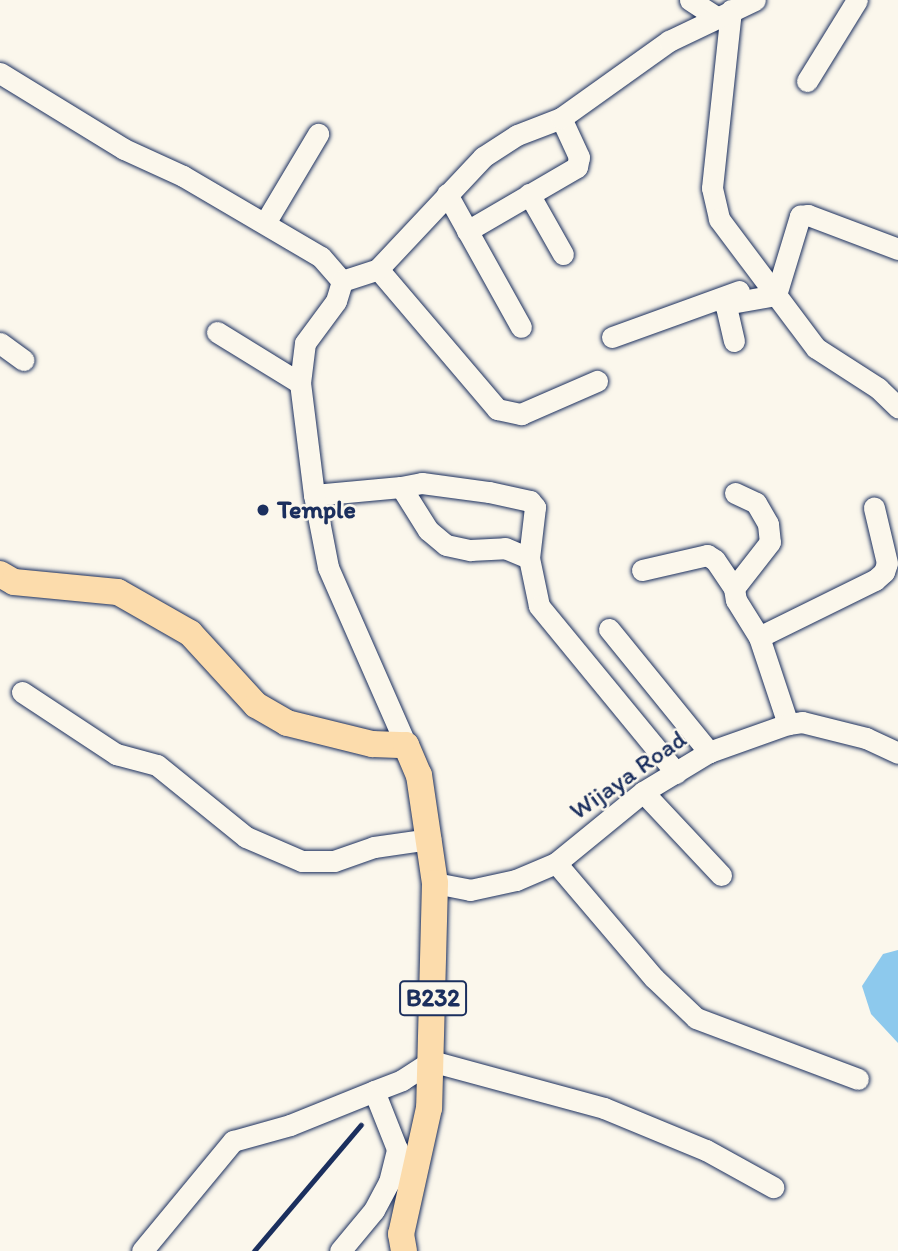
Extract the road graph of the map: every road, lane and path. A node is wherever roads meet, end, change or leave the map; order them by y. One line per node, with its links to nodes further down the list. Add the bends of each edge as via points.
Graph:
1 (690, 0): 4 (street)
2 (755, 0): 4 (street)
3 (857, 0): 6 (street)
4 (724, 13): 7 (street, via 669,41); 17 (street, via 712,188 719,219)
5 (0, 73): 11 (street, via 124,149 183,176)
6 (807, 81)
7 (561, 118): 9 (street, via 517,135 483,156); 10 (street, via 580,162)
8 (318, 134): 11 (street)
9 (447, 194): 12 (street); 15 (street)
10 (528, 194): 12 (street); 14 (street)
11 (265, 223): 16 (street, via 321,257)
12 (467, 231): 18 (street)
13 (898, 249): 17 (street, via 808,215 800,216)
14 (563, 254)
15 (378, 269): 16 (street); 24 (street, via 497,408 521,414)
16 (342, 281): 25 (street, via 336,301 305,343)
17 (771, 288): 20 (street); 21 (street, via 726,307); 26 (street, via 816,348 878,388)
18 (520, 327)
19 (218, 331): 25 (street)
20 (612, 337)
21 (734, 341)
22 (0, 343): 23 (street)
23 (23, 360)
24 (597, 381)
25 (300, 383): 29 (street)
26 (898, 407)
27 (401, 487): 29 (street); 31 (street, via 428,530 446,545 470,550 505,548); 31 (street, via 422,483 530,501 535,508)
28 (735, 493): 34 (street, via 756,503 768,524 770,542)
29 (314, 495): 39 (street, via 328,567)
30 (874, 508): 36 (street, via 887,563 884,572)
31 (529, 558): 42 (street, via 539,606)
32 (642, 570): 34 (street, via 707,555)
33 (0, 573): 39 (main road, via 14,582 118,592 190,633 256,705 287,723 372,744)
34 (734, 589): 36 (street)
35 (609, 629): 40 (street)
36 (759, 637): 38 (street)
37 (22, 692): 44 (street, via 116,754 157,765 246,837 302,861 334,861 374,847)
38 (788, 724): 40 (street, Wijaya Road); 41 (street, Wijaya Road, via 802,722 866,738)
39 (406, 745): 44 (main road, B232, via 419,775)
40 (709, 752): 42 (street, Wijaya Road)
41 (898, 753)
42 (676, 773): 43 (street, Wijaya Road)
43 (643, 792): 45 (street, Wijaya Road); 46 (street)
44 (430, 839): 47 (main road, B232)
45 (556, 863): 47 (street, Wijaya Road, via 516,880 470,890); 49 (street, via 654,978 696,1018)
46 (721, 875)
47 (435, 883): 48 (main road, B232)
48 (431, 1060): 50 (street, via 402,1080); 51 (street, via 604,1108 706,1150); 54 (main road, B232, via 429,1108 401,1234)
49 (858, 1079)
50 (374, 1091): 52 (street, via 290,1125 233,1141); 53 (street, via 397,1149 374,1210)
51 (773, 1186)
52 (142, 1251)
53 (340, 1251)
54 (404, 1251)

